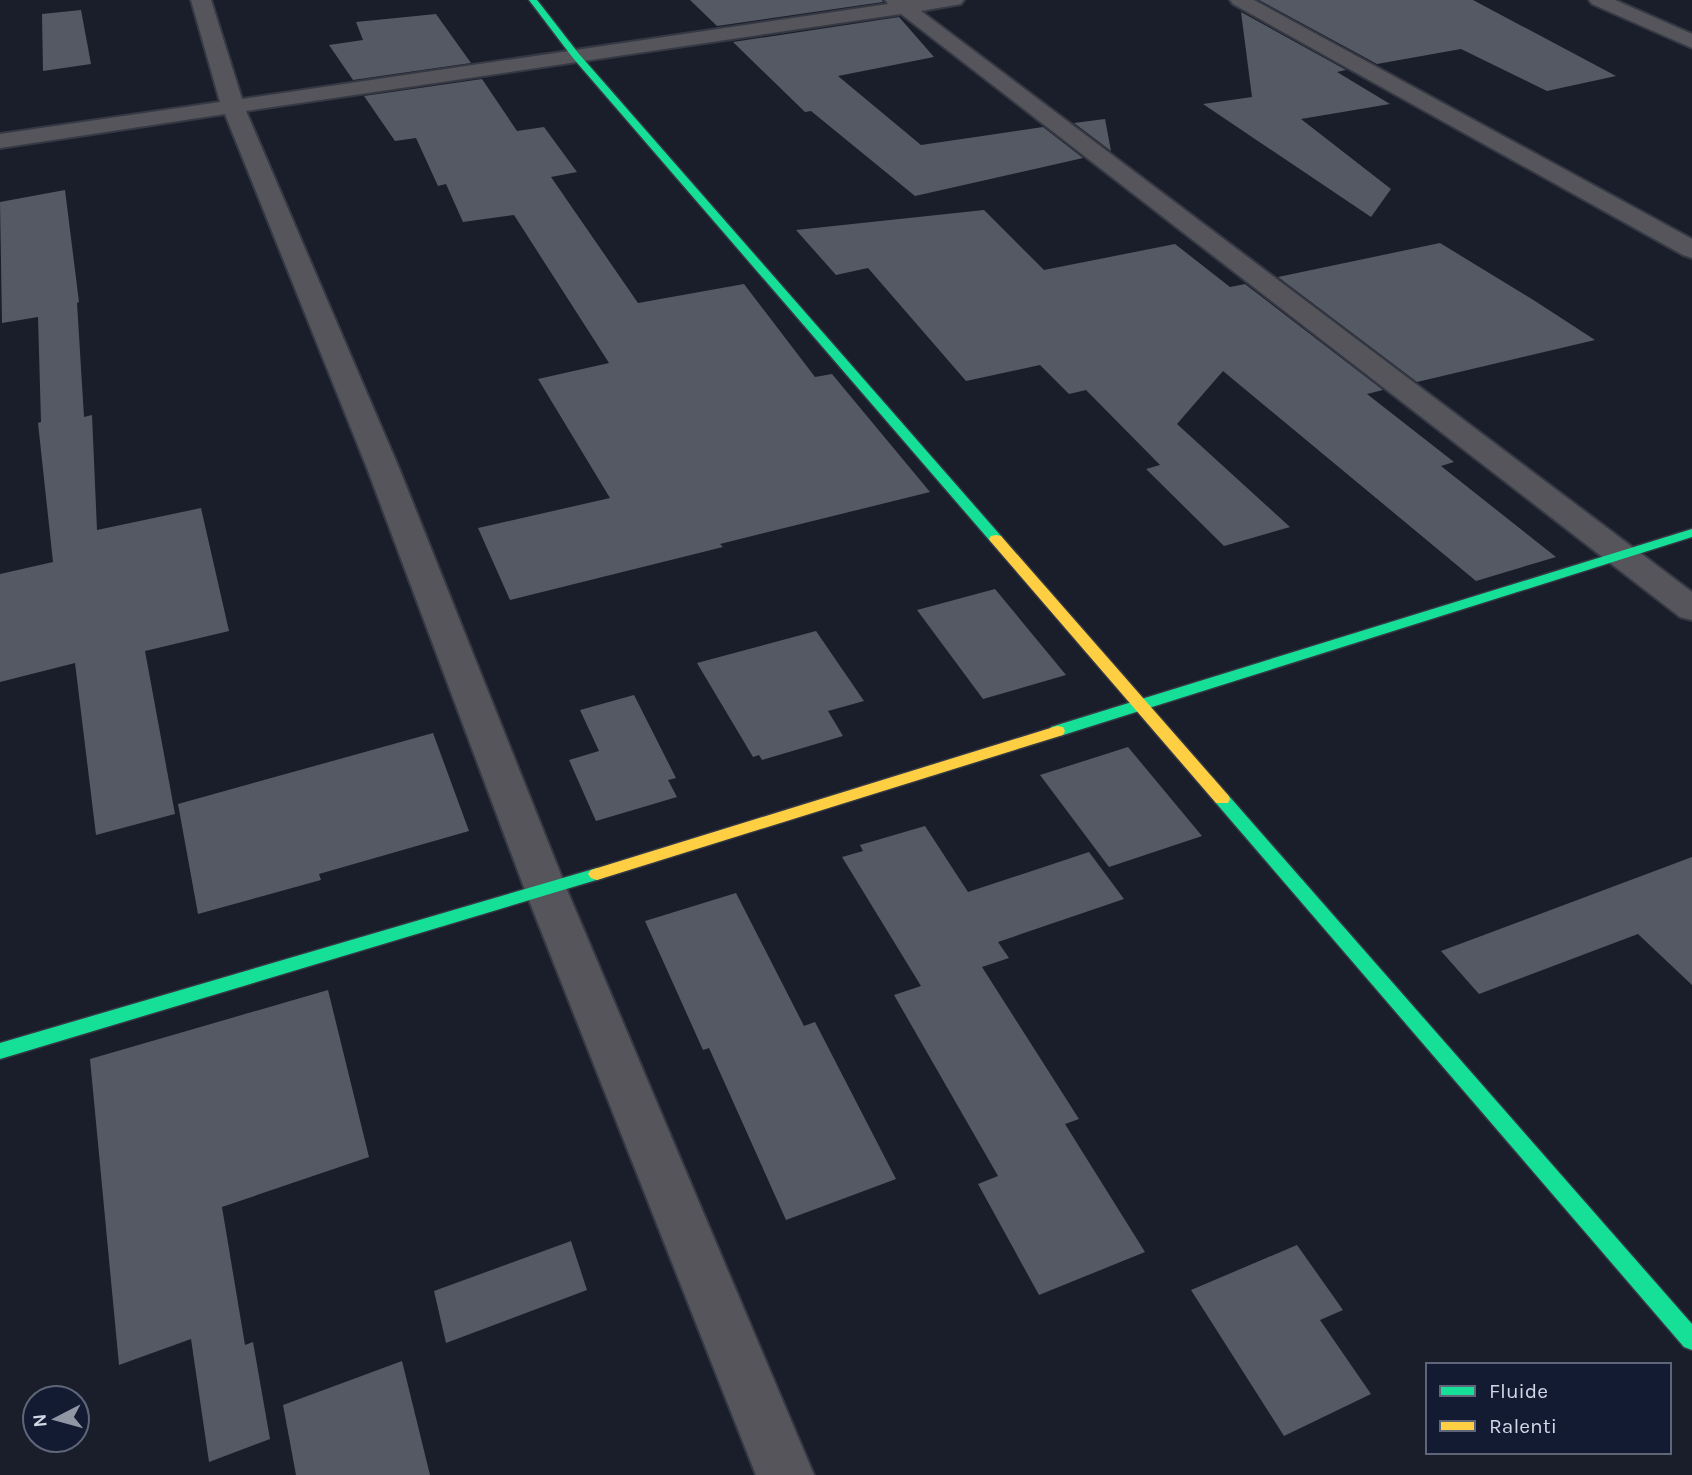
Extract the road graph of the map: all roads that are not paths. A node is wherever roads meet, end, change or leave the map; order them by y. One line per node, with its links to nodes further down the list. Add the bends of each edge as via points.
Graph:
1 (201, 0): 9 (street)
2 (533, 0): 8 (street)
3 (954, 0): 6 (street)
4 (1240, 0): 11 (street)
5 (1599, 0): 7 (street)
6 (900, 4): 8 (street); 13 (street)
7 (1692, 42)
8 (576, 56): 9 (street); 15 (street)
9 (233, 107): 10 (street); 16 (street, via 383,468)
10 (0, 141)
11 (1692, 250)
12 (1692, 533): 13 (street)
13 (1621, 554): 14 (street); 15 (street)
14 (1692, 609)
15 (1142, 705): 16 (street); 18 (street)
16 (546, 890): 17 (street); 19 (street)
17 (0, 1051)
18 (1692, 1340)
19 (785, 1475)

